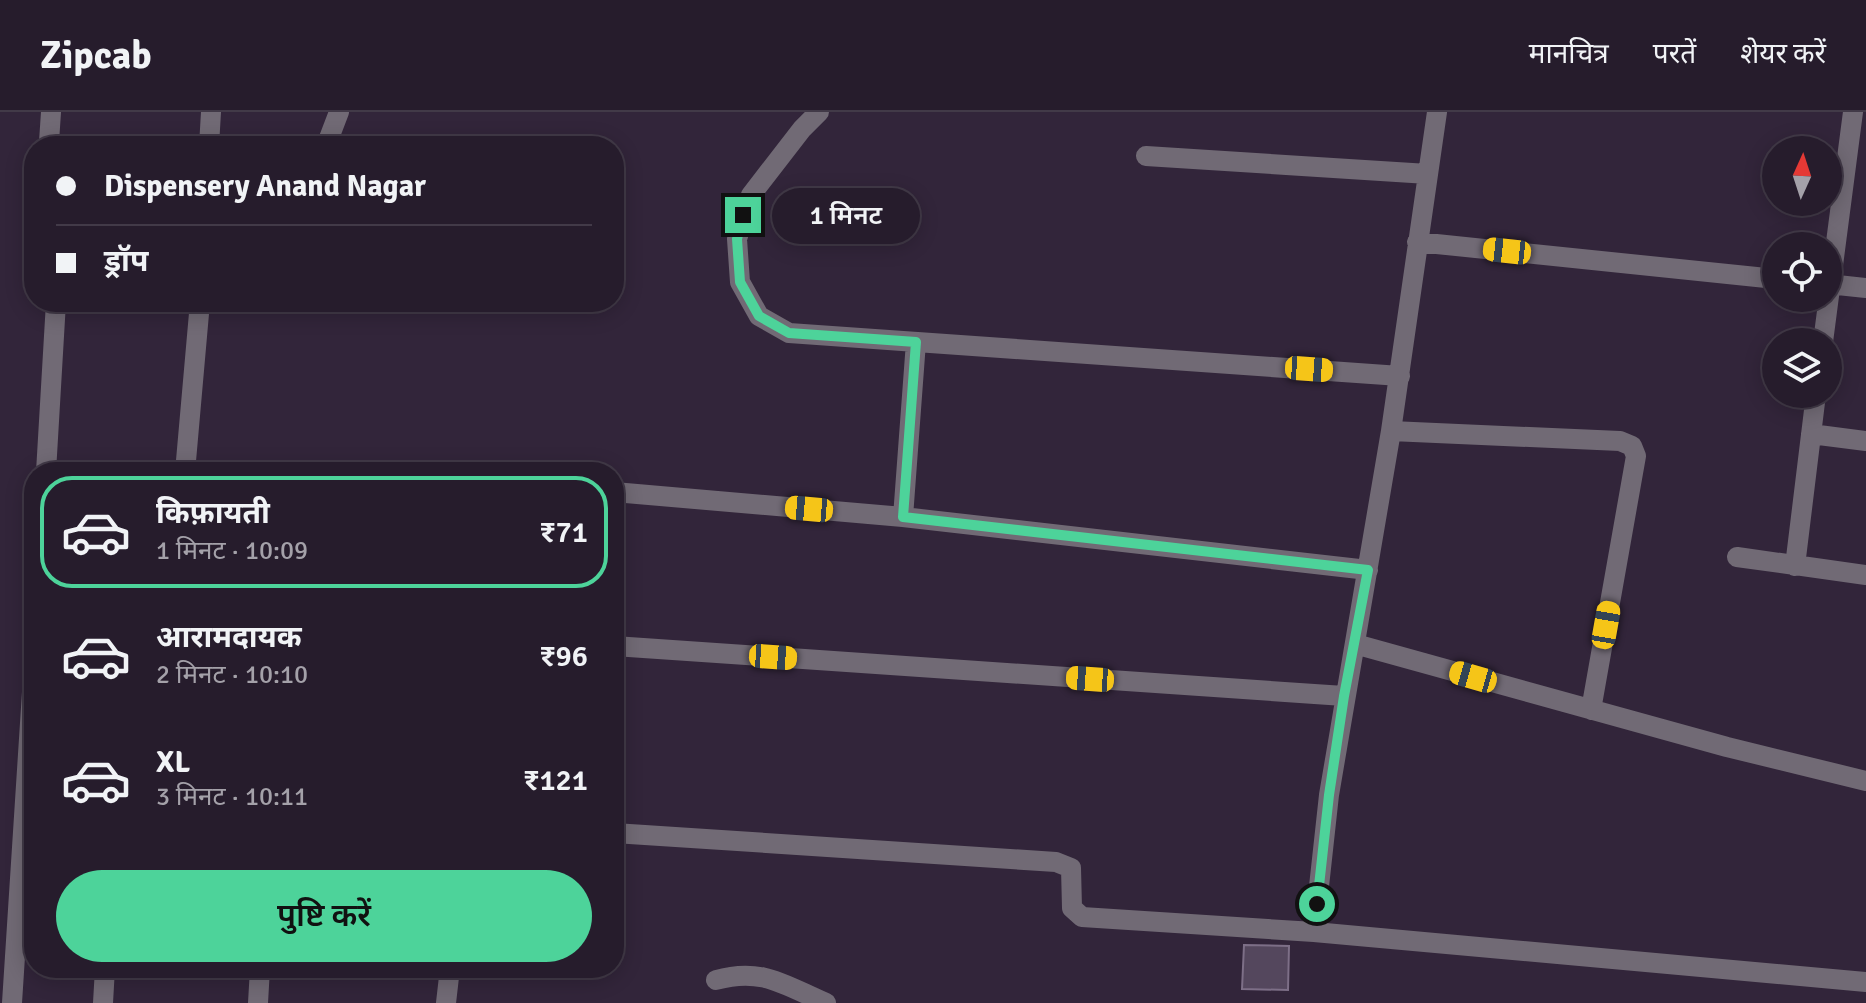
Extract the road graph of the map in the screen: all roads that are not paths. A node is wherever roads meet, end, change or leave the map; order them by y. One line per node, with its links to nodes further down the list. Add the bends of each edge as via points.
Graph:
1 (51, 112): 7 (street)
2 (211, 112): 8 (street)
3 (339, 112): 9 (street)
4 (819, 112): 19 (street, via 751,195 737,239 740,282 759,316 789,333)
5 (1437, 112): 11 (street)
6 (1857, 123): 12 (street)
7 (49, 136)
8 (210, 136)
9 (330, 136)
10 (1146, 156): 11 (street)
11 (1428, 174): 13 (street)
12 (1838, 232)
13 (1417, 242): 14 (street); 20 (street)
14 (1762, 278)
15 (1842, 285): 16 (street)
16 (1866, 288)
17 (55, 312): 25 (street)
18 (199, 312): 26 (street)
19 (916, 342): 20 (street); 28 (street)
20 (1400, 376): 22 (street)
21 (1814, 408): 23 (street)
22 (1391, 431): 31 (street); 36 (street, via 1620,441 1632,446 1636,456)
23 (1811, 434): 24 (street); 30 (street)
24 (1866, 441)
25 (47, 462)
26 (186, 462)
27 (624, 493): 28 (street)
28 (903, 517): 31 (street)
29 (1737, 557): 30 (street)
30 (1795, 566): 32 (street)
31 (1368, 570): 33 (street)
32 (1866, 575)
33 (1355, 644): 35 (street); 36 (street)
34 (624, 647): 35 (street)
35 (1344, 696): 40 (street)
36 (1591, 710): 37 (street)
37 (1866, 781)
38 (24, 816): 46 (street)
39 (624, 834): 40 (street, via 1056,862 1071,868 1072,908 1082,917)
40 (1314, 932): 45 (street)
41 (104, 978): 47 (street)
42 (259, 978): 48 (street)
43 (449, 978): 49 (street)
44 (716, 980): 50 (street, via 763,975)
45 (1866, 982)
46 (12, 1003)
47 (103, 1003)
48 (258, 1003)
49 (446, 1003)
50 (826, 1003)

